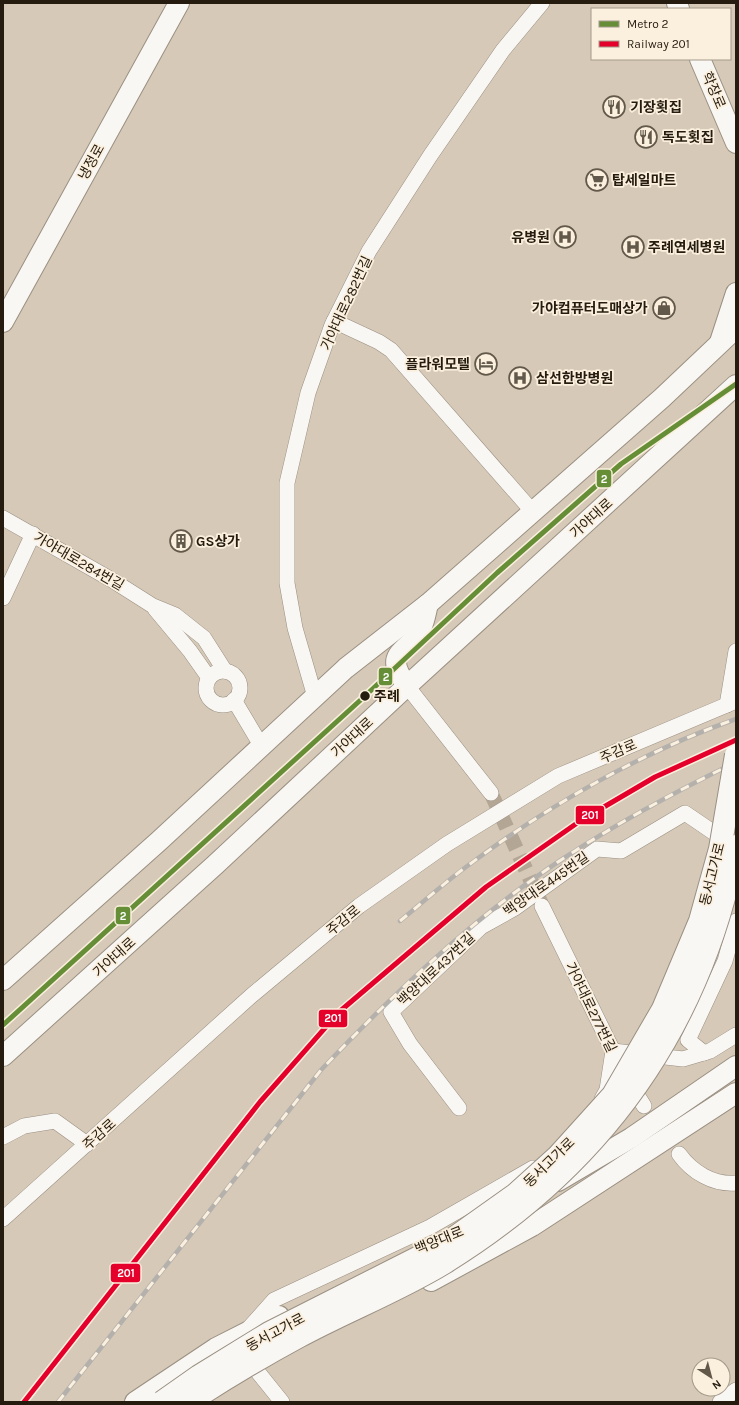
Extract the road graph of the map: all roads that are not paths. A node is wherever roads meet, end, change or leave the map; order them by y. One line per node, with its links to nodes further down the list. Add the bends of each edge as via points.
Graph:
1 (179, 3): 7 (main road, 냉정로)
2 (542, 3): 6 (street, 가야대로282번길, via 503,50 430,156 369,252)
3 (700, 60): 4 (main road, 학장로)
4 (736, 143)
5 (736, 293): 9 (main road)
6 (334, 321): 13 (street, via 391,350); 23 (street, 가야대로282번길, via 308,393 287,482 287,583 295,628)
7 (3, 322)
8 (736, 328): 9 (main road)
9 (719, 344): 13 (main road)
10 (736, 385): 12 (main road, 가야대로)
11 (736, 397): 12 (main road)
12 (703, 416): 22 (main road, 가야대로)
13 (533, 512): 17 (main road)
14 (3, 518): 15 (street, 가야대로284번길)
15 (33, 534): 16 (street); 18 (street, 가야대로284번길)
16 (3, 598)
17 (428, 604): 22 (main road, via 421,629 396,661 398,673); 23 (main road, via 346,668)
18 (153, 606): 20 (street, 가야대로284번길, via 175,615 204,638); 21 (street, 가야대로284번길)
19 (736, 650): 25 (street)
20 (225, 671): 21 (street); 24 (street, 가야대로284번길, via 231,672 238,680 239,691)
21 (209, 678): 24 (street, via 206,690 213,701 224,704)
22 (408, 686): 28 (street); 37 (main road, 가야대로)
23 (314, 697): 26 (main road)
24 (234, 700): 26 (street)
25 (731, 703): 43 (street, 주감로, via 558,776 448,844 359,906 251,996)
26 (262, 747): 33 (main road)
27 (736, 756): 54 (highway, 동서고가로, bridge, via 720,849 700,921 663,1009 613,1094 603,1106 557,1157 516,1194 447,1243 268,1333)
28 (491, 793)
29 (736, 847): 32 (street, 백양대로445번길, via 685,814 621,851 597,849 515,908); 55 (highway, 동서고가로, bridge, via 717,924 670,1033 622,1106 560,1175 486,1236 443,1264 298,1337)
30 (542, 906): 35 (street, 가야대로277번길)
31 (736, 921): 36 (street, via 725,961 688,1040)
32 (481, 927): 41 (street, 백양대로437번길, via 391,1012 410,1044)
33 (3, 980)
34 (736, 1035): 36 (street)
35 (613, 1051): 36 (street, via 683,1059); 40 (street, 가야대로277번길); 47 (street, via 608,1090 586,1128 524,1175 444,1219 274,1300)
36 (704, 1053)
37 (3, 1056)
38 (736, 1066): 47 (main road, 백양대로, via 631,1138 510,1210 399,1256)
39 (736, 1093): 48 (main road, via 532,1226 474,1259)
40 (644, 1106)
41 (459, 1108)
42 (3, 1137): 43 (street, via 24,1126 55,1121)
43 (87, 1144): 46 (street, 주감로)
44 (679, 1154): 45 (street, via 686,1164 701,1175 724,1184)
45 (736, 1182)
46 (3, 1219)
47 (238, 1337): 48 (street); 49 (main road, 백양대로)
48 (254, 1367): 51 (street); 56 (main road)
49 (168, 1379): 52 (main road); 53 (main road, 백양대로)
50 (736, 1390): 57 (street)
51 (278, 1401)
52 (131, 1402)
53 (135, 1402)
54 (162, 1402)
55 (189, 1402)
56 (196, 1402)
57 (720, 1402)

